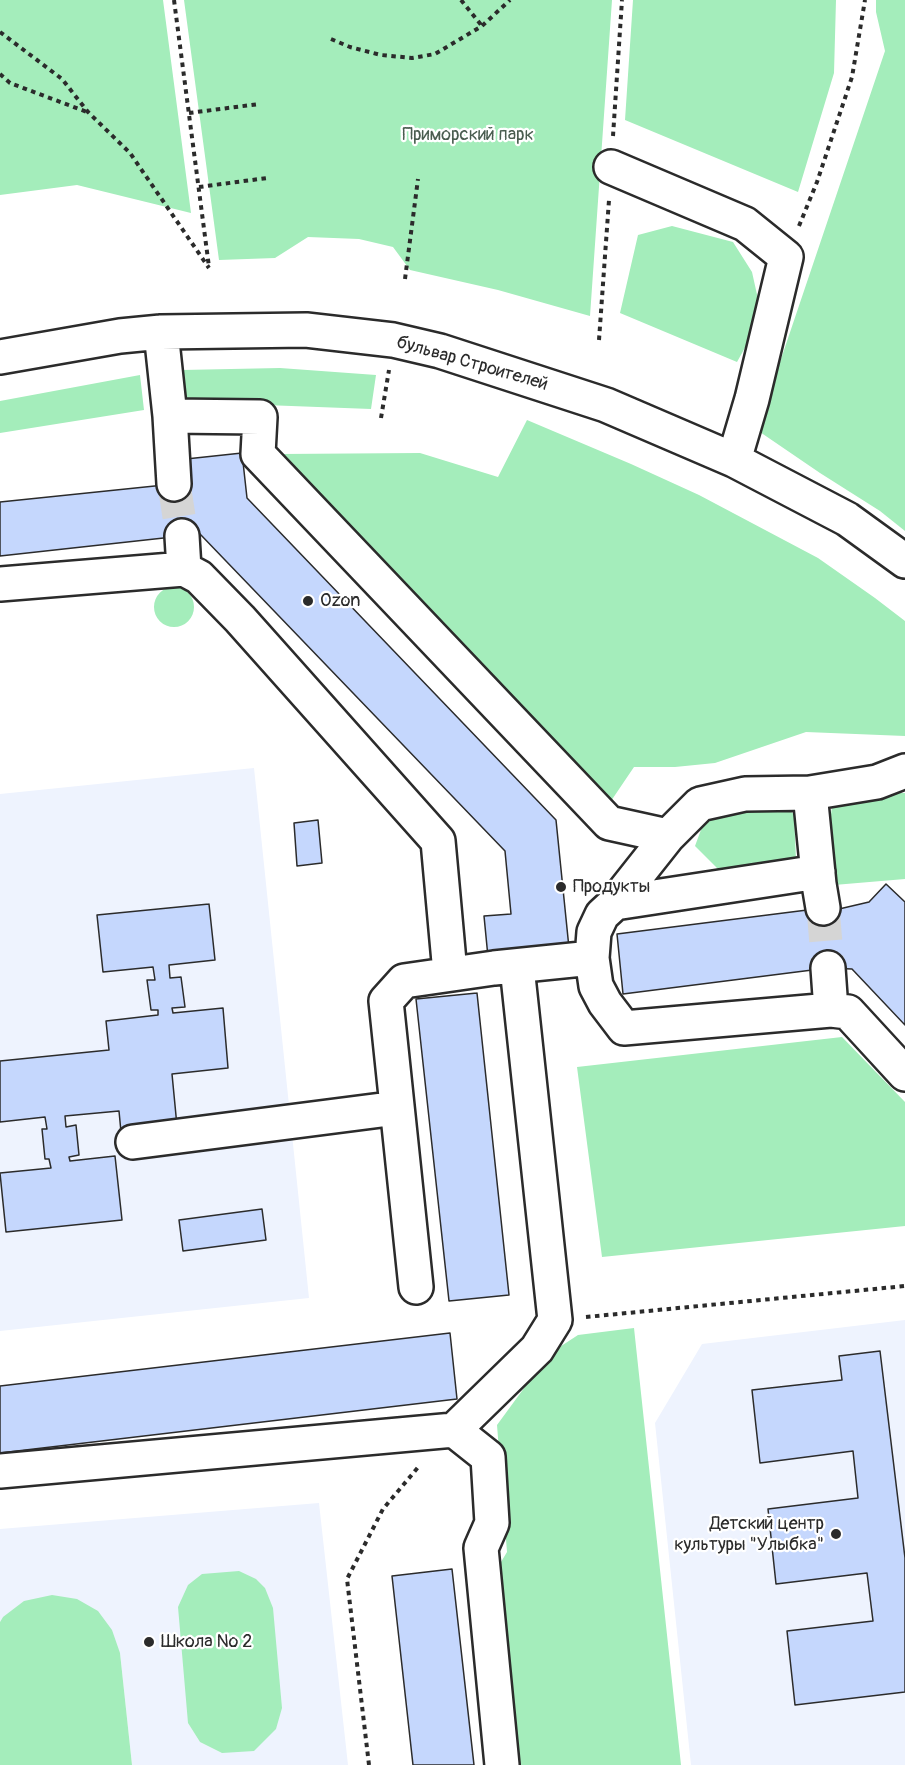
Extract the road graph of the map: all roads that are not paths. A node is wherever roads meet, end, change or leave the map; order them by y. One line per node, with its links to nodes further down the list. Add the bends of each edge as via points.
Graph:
1 (611, 167): 5 (street, via 745,224 786,257)
2 (161, 332): 3 (street, бульвар Строителей); 4 (street); 5 (street, бульвар Строителей, via 306,330 393,340 440,351 606,405)
3 (0, 357)
4 (170, 416): 6 (street); 13 (street, via 260,417 258,454 609,823)
5 (734, 460): 8 (street, бульвар Строителей, via 847,519)
6 (174, 484)
7 (182, 536): 9 (street)
8 (905, 561)
9 (184, 569): 10 (street); 20 (street, via 199,577 240,619 438,841)
10 (0, 584)
11 (905, 771): 12 (street, via 876,782)
12 (810, 793): 13 (street, via 745,794 700,804); 14 (street)
13 (668, 836): 15 (street)
14 (818, 872): 15 (street); 16 (street)
15 (615, 903): 17 (street, via 602,915 594,932)
16 (823, 908)
17 (592, 958): 18 (street); 21 (street, via 596,986 624,1028)
18 (517, 967): 20 (street); 26 (street, via 555,1320 537,1349)
19 (828, 968): 21 (street)
20 (450, 973): 23 (street, via 404,981 386,1001)
21 (831, 1010): 22 (street, via 848,1012)
22 (905, 1074)
23 (397, 1108): 24 (street); 25 (street)
24 (133, 1142)
25 (416, 1287)
26 (454, 1430): 27 (street); 28 (street, via 488,1458 492,1523 481,1548)
27 (0, 1471)
28 (502, 1765)

